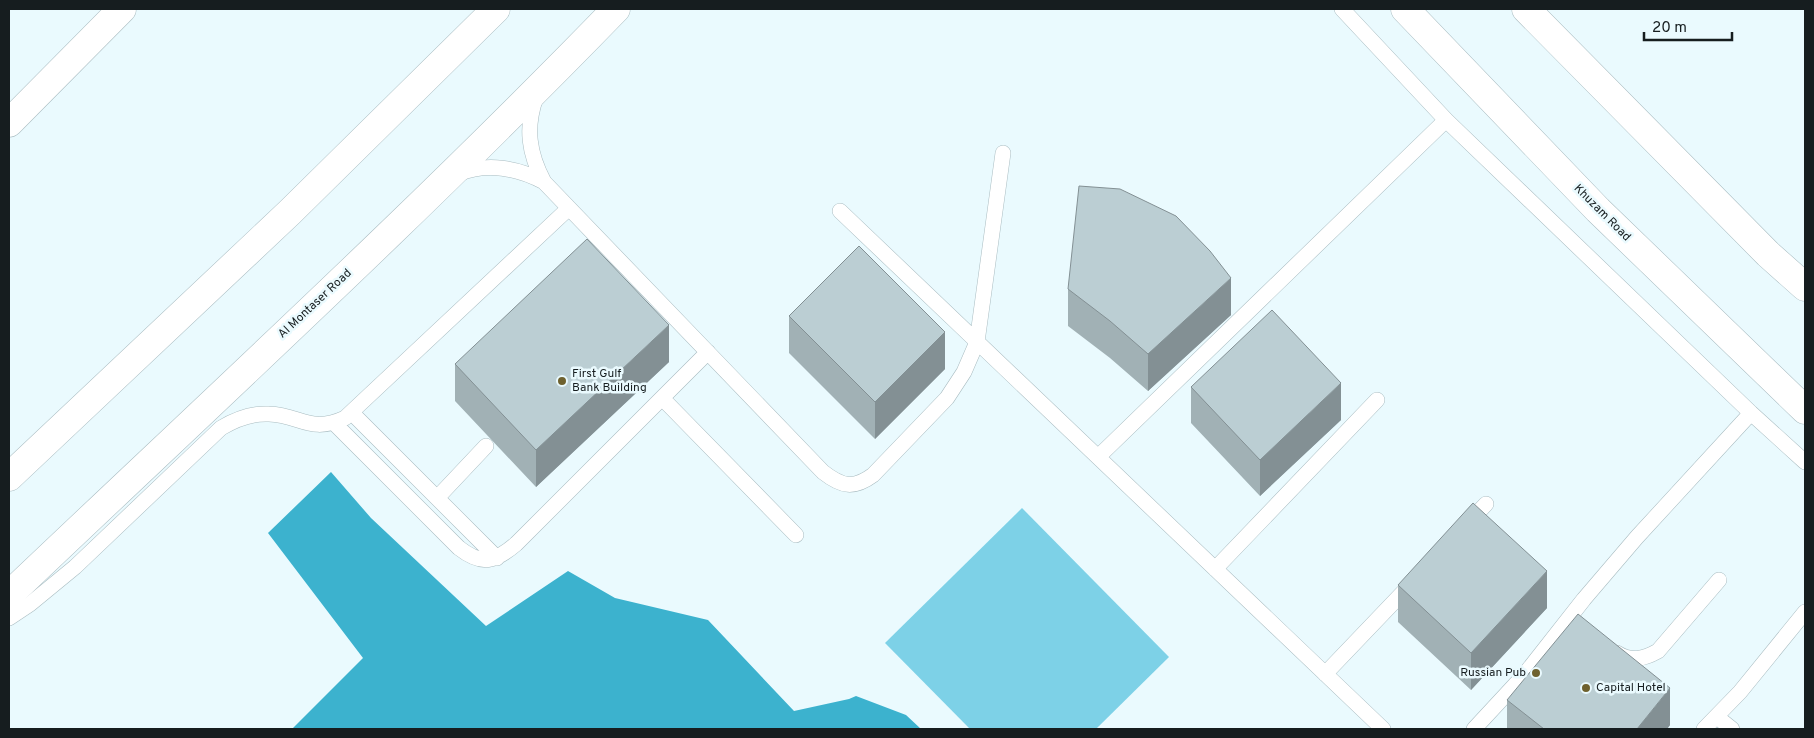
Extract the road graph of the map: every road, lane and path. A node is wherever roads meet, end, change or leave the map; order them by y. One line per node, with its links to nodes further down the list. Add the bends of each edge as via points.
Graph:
1 (122, 9): 9 (main road)
2 (496, 9): 27 (main road, via 290,212)
3 (616, 9): 7 (main road, Al Montaser Road)
4 (1342, 9): 8 (lane)
5 (1405, 9): 20 (main road, Khuzam Road, via 1598,210)
6 (1526, 9): 15 (main road, via 1768,254)
7 (544, 83): 11 (main road, Al Montaser Road); 12 (lane, via 530,115 529,132 530,150)
8 (1446, 120): 22 (lane); 25 (lane)
9 (9, 123)
10 (1003, 153): 16 (lane)
11 (445, 180): 12 (lane, via 478,168 495,167 529,174); 36 (main road, Al Montaser Road)
12 (544, 182): 13 (lane)
13 (568, 208): 17 (lane); 21 (lane)
14 (840, 211): 16 (lane)
15 (1805, 287)
16 (977, 342): 17 (lane, via 947,398 873,474 862,483 848,485 834,481 823,472); 25 (lane)
17 (708, 352): 18 (lane)
18 (662, 398): 31 (lane); 32 (lane, via 516,544)
19 (1378, 400): 33 (lane)
20 (1805, 410)
21 (352, 413): 23 (lane); 28 (lane)
22 (1751, 413): 26 (lane); 38 (lane)
23 (334, 423): 32 (lane, via 459,548 470,557 484,561); 39 (lane, via 311,424 271,414 254,414 221,428 68,574)
24 (486, 446): 28 (lane)
25 (1098, 457): 33 (lane)
26 (1805, 462)
27 (9, 477)
28 (437, 498): 32 (lane)
29 (1486, 504): 30 (lane)
30 (1459, 533)
31 (796, 535)
32 (497, 558)
33 (1214, 569): 42 (lane)
34 (1419, 575): 42 (lane)
35 (1719, 580): 41 (lane, via 1658,651 1648,657 1636,660 1623,657)
36 (9, 595)
37 (1805, 612): 43 (lane)
38 (1572, 615): 40 (lane); 45 (lane, via 1525,674)
39 (9, 618)
40 (1585, 627)
41 (1606, 645)
42 (1325, 674): 44 (lane)
43 (1717, 717): 46 (lane); 47 (lane)
44 (1383, 729)
45 (1474, 729)
46 (1704, 729)
47 (1732, 729)

